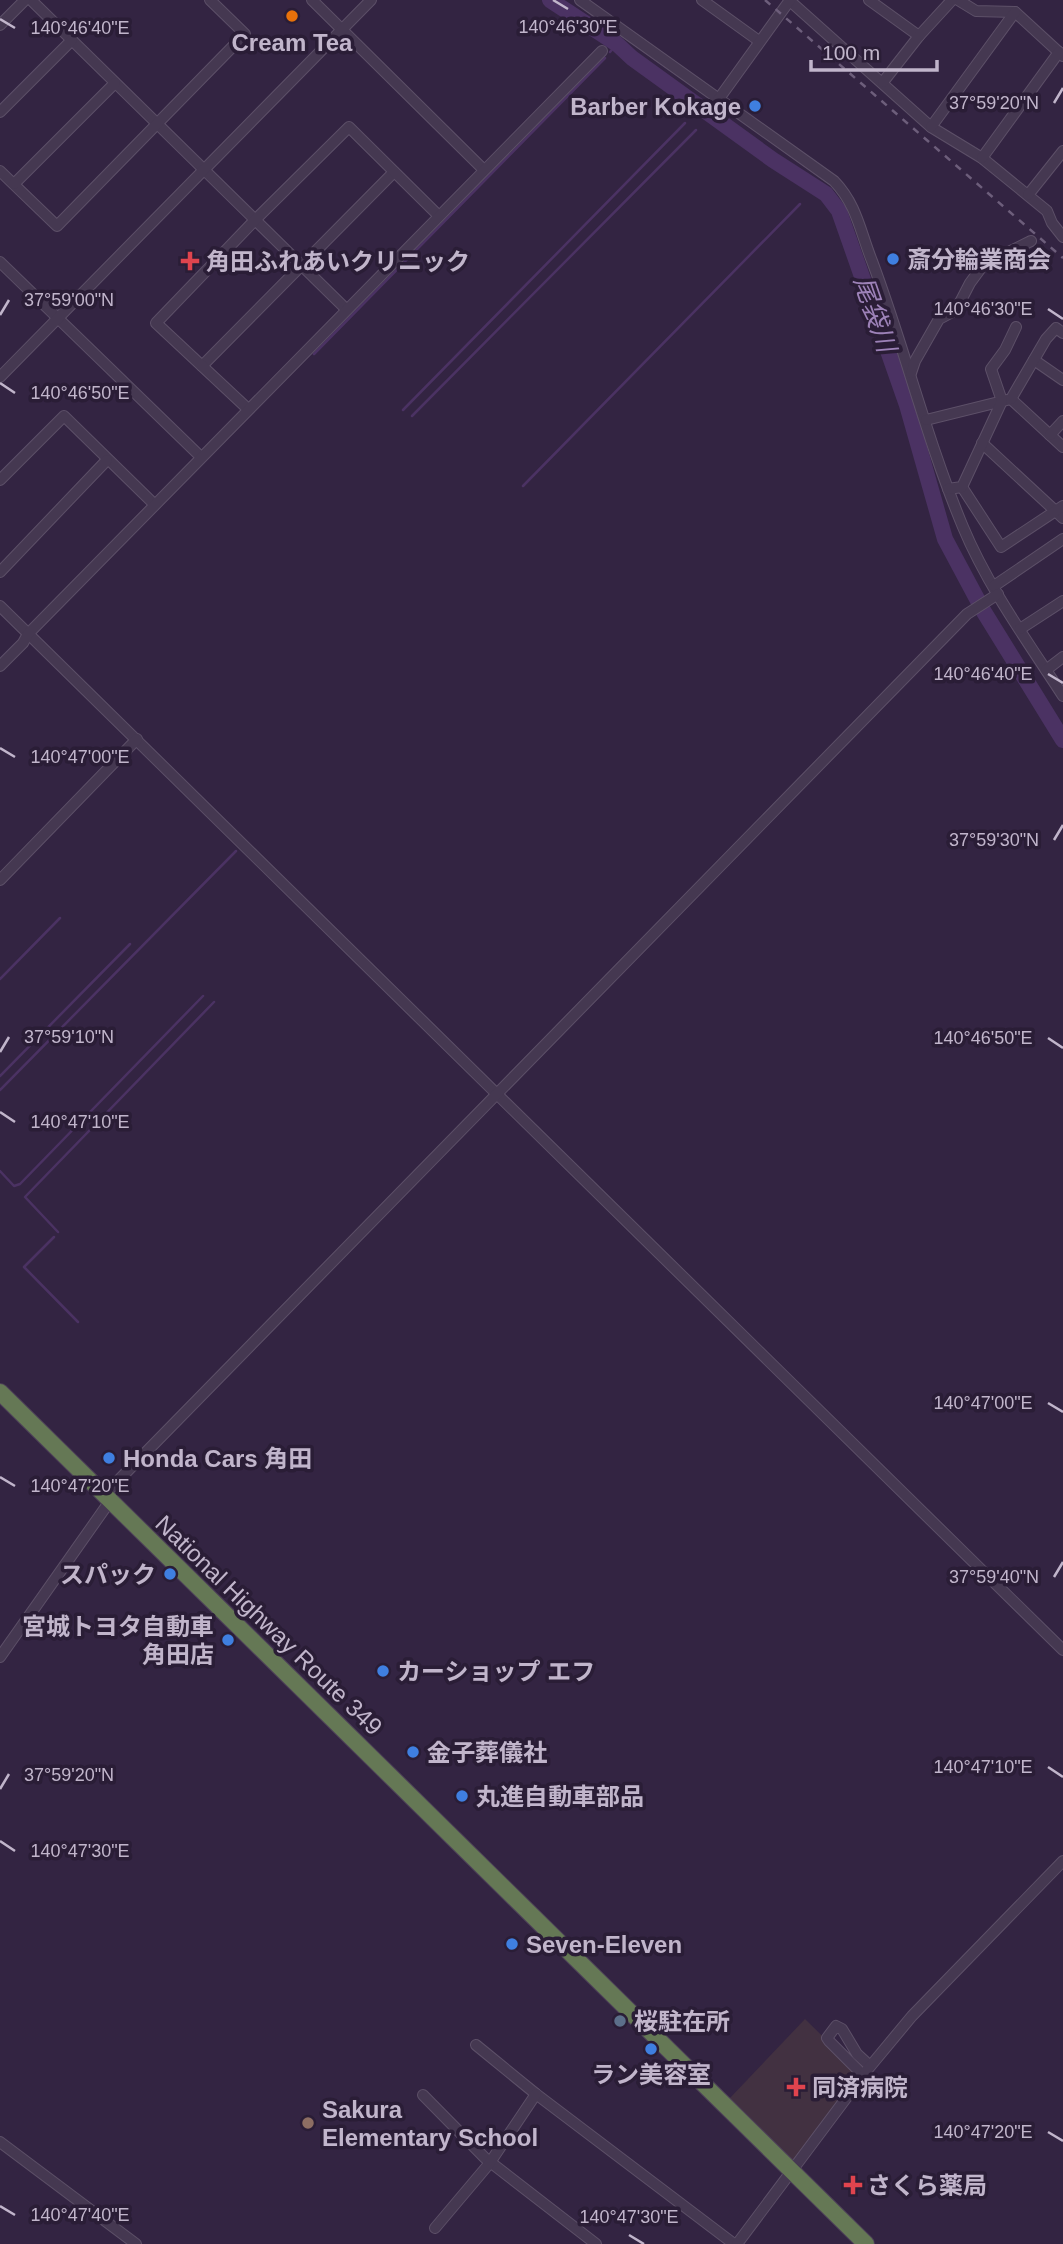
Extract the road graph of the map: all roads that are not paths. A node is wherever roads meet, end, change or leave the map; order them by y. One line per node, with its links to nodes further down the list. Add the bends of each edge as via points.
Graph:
1 (25, 0): 13 (street)
2 (31, 0): 16 (street)
3 (210, 0): 24 (street, via 244,34)
4 (312, 0): 14 (street)
5 (372, 0): 14 (street)
6 (580, 0): 22 (street)
7 (702, 0): 17 (street)
8 (790, 0): 17 (street); 20 (street)
9 (869, 0): 15 (street)
10 (952, 0): 15 (street)
11 (958, 0): 12 (street, via 976,11)
12 (1015, 12): 19 (street); 25 (street)
13 (0, 25)
14 (342, 30): 28 (street); 29 (street)
15 (919, 36): 20 (street)
16 (72, 40): 21 (street); 23 (street)
17 (759, 41): 22 (street)
18 (602, 51): 28 (street)
19 (1061, 54): 27 (street)
20 (883, 82): 25 (street)
21 (116, 83): 24 (street); 32 (street)
22 (718, 100): 46 (street, via 834,181 847,195)
23 (2, 106)
24 (157, 124): 29 (street); 32 (street, via 57,226)
25 (931, 127): 27 (street)
26 (1063, 150): 33 (street)
27 (982, 158): 33 (street)
28 (482, 169): 34 (street)
29 (204, 170): 35 (street); 41 (street)
30 (0, 171): 32 (street)
31 (394, 172): 34 (street); 35 (street, via 349,127); 39 (street)
32 (13, 184)
33 (1028, 195): 36 (street, via 1047,211)
34 (438, 215): 40 (street)
35 (255, 220): 39 (street); 45 (street, via 156,323)
36 (1063, 237)
37 (1031, 241): 46 (street, via 985,264 956,310 939,319)
38 (0, 262): 41 (street)
39 (301, 265): 40 (street); 45 (street)
40 (346, 309): 50 (street)
41 (58, 317): 47 (street); 56 (street)
42 (1016, 327): 49 (street, via 991,369)
43 (1063, 333): 44 (street, via 1056,328)
44 (1034, 360): 48 (street); 49 (street)
45 (202, 366): 50 (street)
46 (911, 373): 51 (street)
47 (0, 377)
48 (1063, 380)
49 (1006, 400): 51 (street); 53 (street); 54 (street)
50 (248, 409): 56 (street)
51 (926, 420): 60 (street)
52 (1063, 421): 53 (street)
53 (1050, 435): 55 (street)
54 (982, 443): 59 (street); 62 (street)
55 (1063, 447)
56 (201, 457): 61 (street)
57 (107, 460): 58 (street, via 64,416); 61 (street); 64 (street)
58 (0, 480)
59 (962, 487): 60 (street); 62 (street, via 1001,547)
60 (948, 489): 65 (street)
61 (154, 504): 69 (street)
62 (1060, 511)
63 (1063, 539): 65 (street)
64 (0, 572)
65 (994, 593): 68 (street); 76 (street)
66 (1063, 601): 68 (street)
67 (0, 606): 69 (street)
68 (1020, 629): 72 (street)
69 (27, 634): 71 (street); 74 (street)
70 (1063, 657): 72 (street)
71 (0, 666)
72 (1046, 670): 73 (street)
73 (1063, 696)
74 (136, 739): 75 (street); 76 (street)
75 (0, 880)
76 (497, 1093): 78 (street); 79 (street)
77 (0, 1392): 78 (highway, National Highway Route 349)
78 (107, 1498): 80 (street); 87 (highway, National Highway Route 349)
79 (1063, 1650)
80 (0, 1657)
81 (1063, 1861): 87 (street, via 912,2016)
82 (476, 2045): 83 (street)
83 (536, 2094): 86 (street); 91 (street)
84 (423, 2095): 86 (street)
85 (0, 2142): 89 (street)
86 (490, 2162): 88 (street); 90 (street)
87 (790, 2170): 91 (street); 92 (highway, National Highway Route 349)
88 (435, 2228)
89 (136, 2244)
90 (596, 2244)
91 (736, 2244)
92 (866, 2244)

